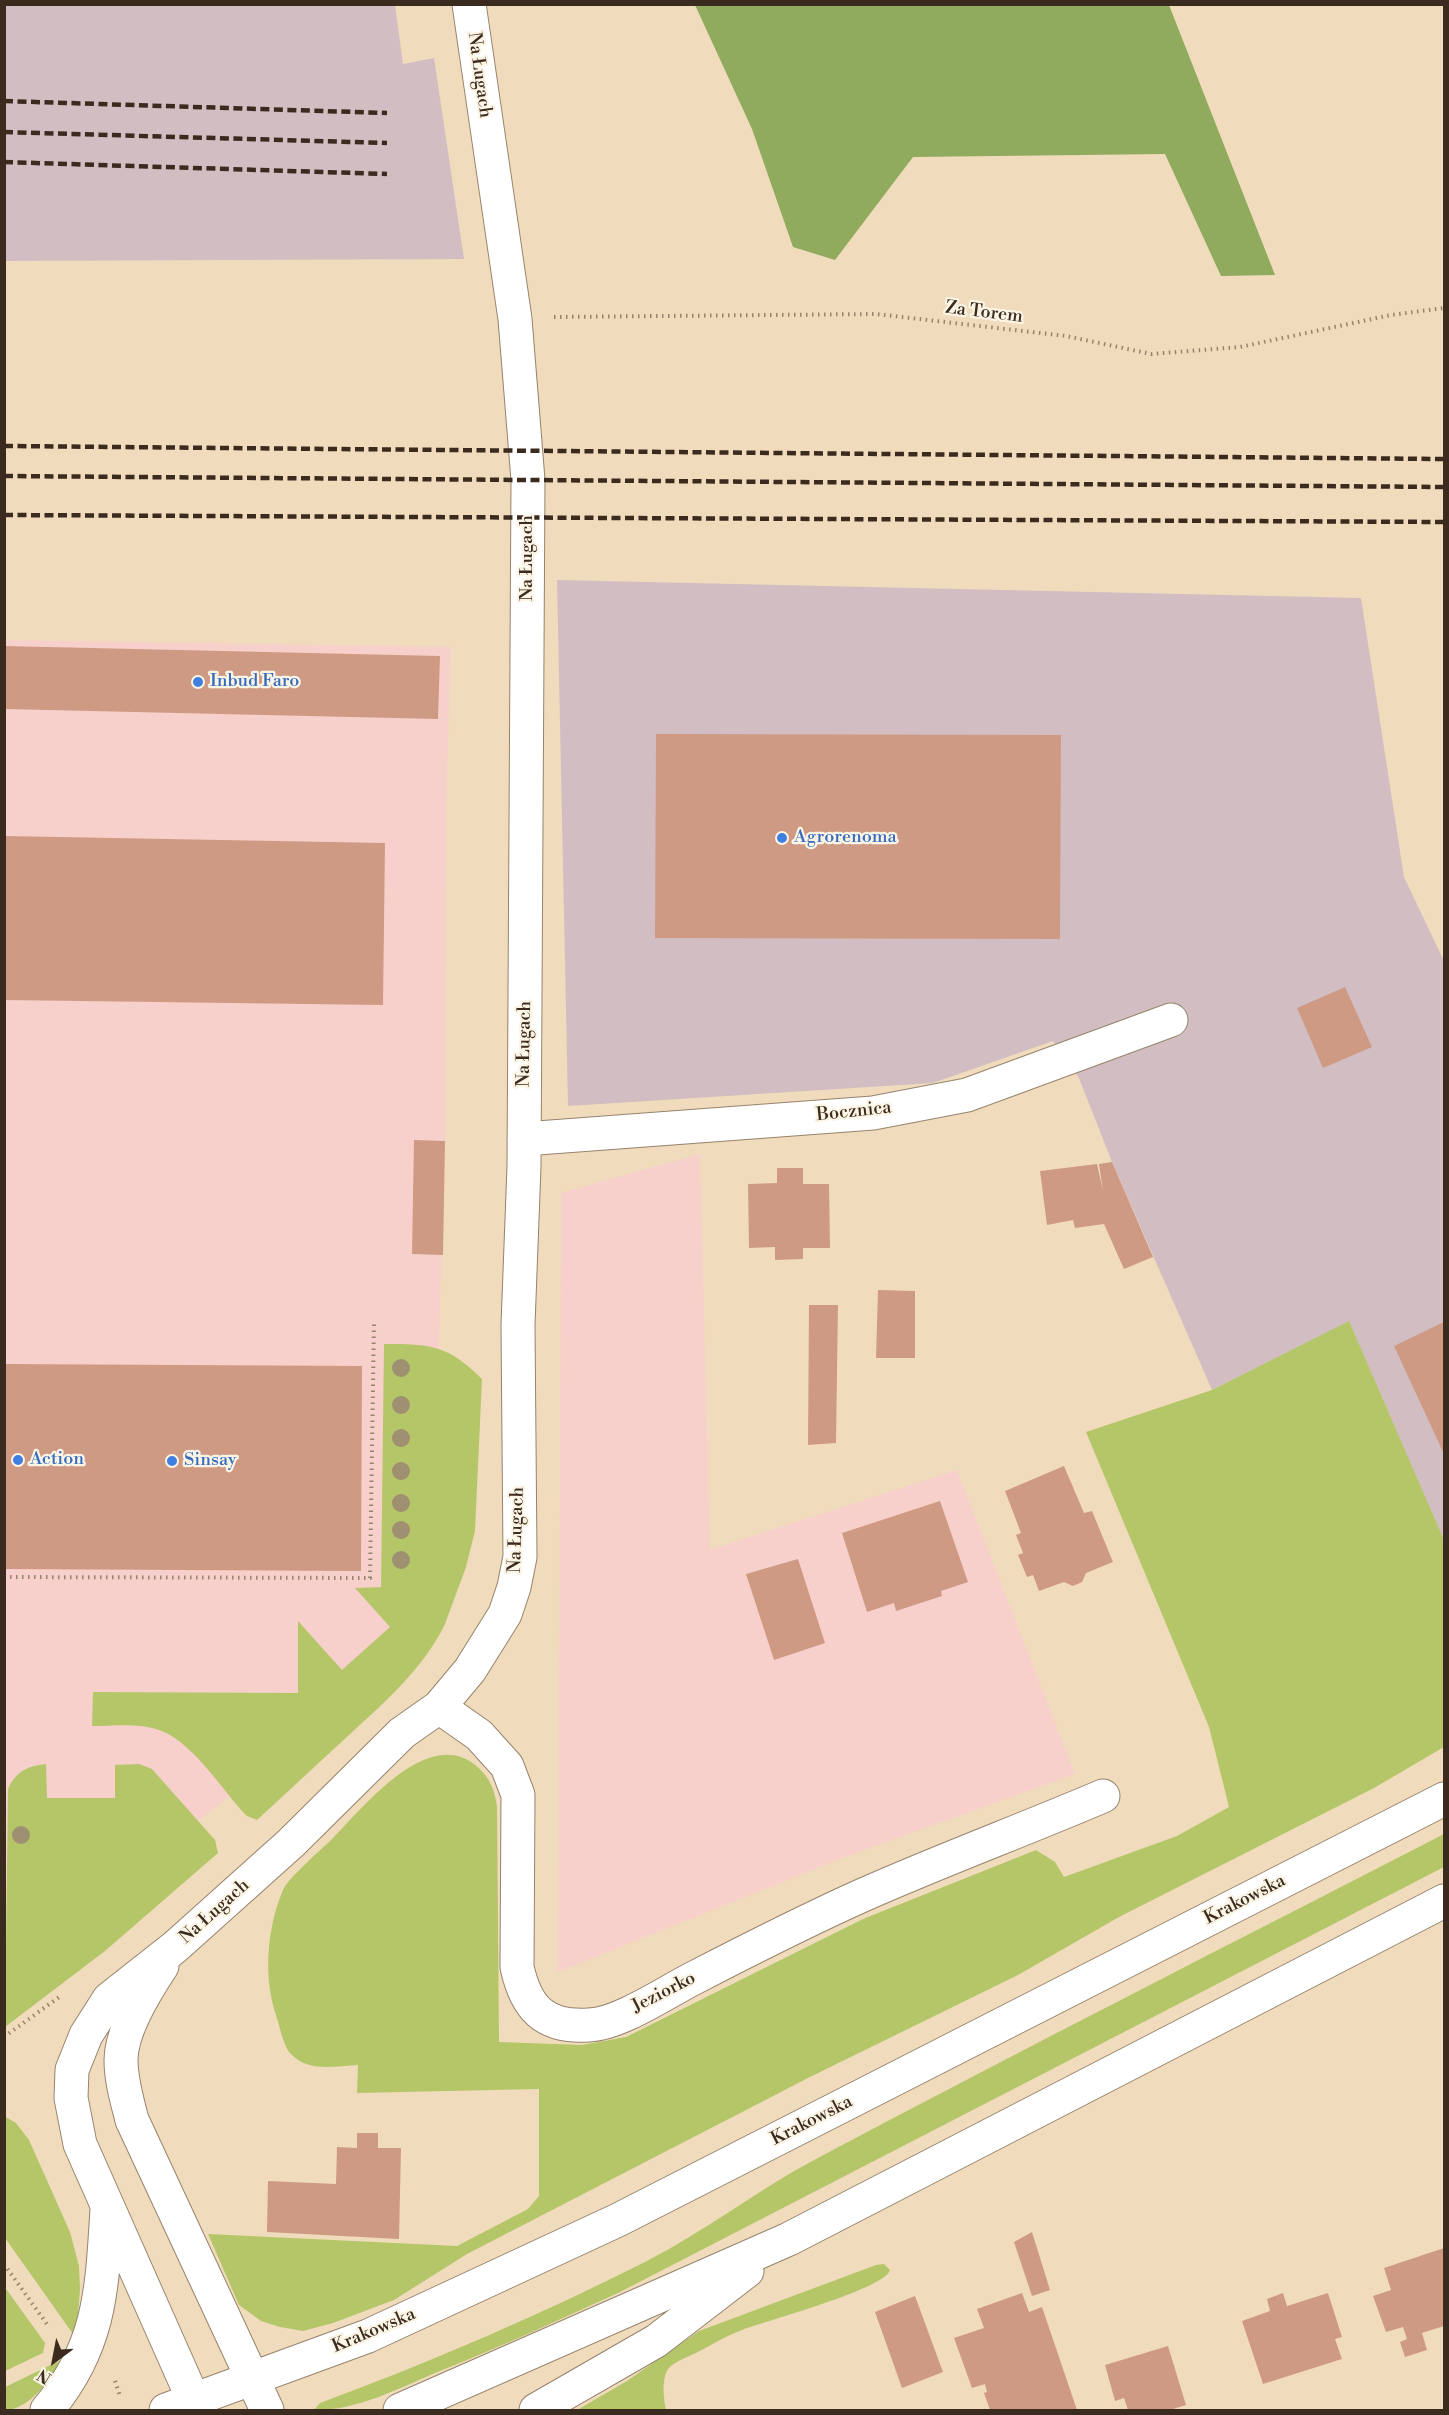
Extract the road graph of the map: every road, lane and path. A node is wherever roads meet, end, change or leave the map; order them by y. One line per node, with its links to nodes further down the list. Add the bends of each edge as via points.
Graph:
1 (469, 4): 3 (street, Na Ługach)
2 (1444, 309): 3 (path, Za Torem, via 1391,315 1240,347 1151,354 1066,336 876,314)
3 (514, 319): 5 (street, Na Ługach, via 528,480)
4 (1171, 1020): 5 (street, Bocznica, via 967,1095 873,1113)
5 (524, 1139): 8 (street, Na Ługach, via 518,1325 520,1557 505,1614 470,1670)
6 (374, 1323): 7 (path, via 370,1578)
7 (4, 1576)
8 (439, 1707): 9 (street, Jeziorko, via 479,1735 507,1766 518,1795 517,1967 522,1990 532,2008 547,2018 566,2023 589,2025 612,2020 863,1895); 12 (street, Na Ługach, via 402,1734 291,1843)
9 (1103, 1796)
10 (1444, 1799): 19 (street, Krakowska, via 618,2220 368,2336)
11 (1444, 1901): 16 (street)
12 (176, 1947): 15 (street, Na Ługach, via 109,1999 86,2035 72,2070 71,2098 80,2144); 19 (street, Na Ługach, via 142,1996 121,2057 123,2082 132,2120)
13 (62, 1995): 14 (path)
14 (4, 2037)
15 (107, 2205): 20 (street, Na Ługach); 21 (street, Na Ługach, via 94,2328 74,2375)
16 (789, 2239): 23 (street); 24 (street, via 656,2341)
17 (4, 2264): 18 (path)
18 (55, 2336)
19 (253, 2380): 20 (street, Krakowska); 22 (street, Na Ługach)
20 (186, 2407)
21 (48, 2410)
22 (267, 2410)
23 (400, 2410)
24 (536, 2410)

